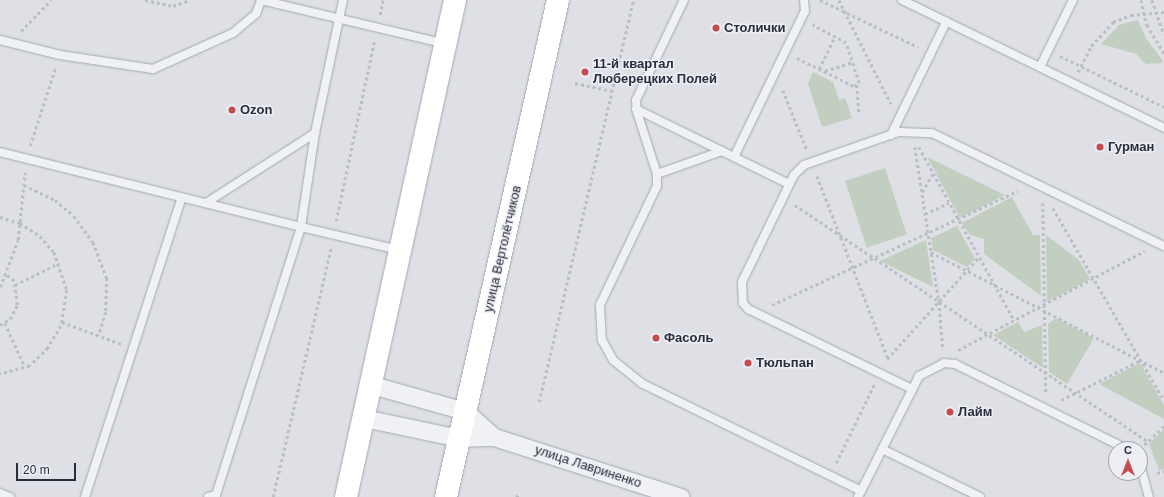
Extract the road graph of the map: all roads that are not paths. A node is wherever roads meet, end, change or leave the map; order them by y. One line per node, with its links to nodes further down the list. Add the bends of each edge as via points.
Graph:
1 (261, 0): 9 (lane); 11 (lane, via 256,14 233,33 152,70)
2 (343, 0): 9 (lane)
3 (455, 0): 12 (main road)
4 (558, 0): 30 (main road, улица Вертолётчиков)
5 (684, 0): 14 (lane, via 638,94)
6 (804, 0): 20 (lane, via 806,8)
7 (902, 0): 10 (lane)
8 (1074, 0): 13 (lane)
9 (339, 19): 12 (lane); 16 (lane)
10 (946, 22): 13 (lane); 17 (lane)
11 (0, 40)
12 (446, 44): 27 (main road)
13 (1040, 68): 15 (lane)
14 (636, 109): 18 (lane); 21 (lane)
15 (1164, 128)
16 (315, 133): 24 (lane); 25 (lane)
17 (891, 135): 22 (lane, via 811,161 798,170); 26 (lane, via 932,133)
18 (722, 151): 20 (lane); 21 (lane)
19 (0, 152): 23 (lane)
20 (734, 157): 22 (lane)
21 (657, 174): 38 (lane, via 654,193 600,305 600,331 606,349 624,372 643,384 830,476)
22 (789, 184): 29 (lane, via 740,287 743,303 756,313)
23 (182, 197): 24 (lane); 40 (lane)
24 (206, 203): 25 (lane)
25 (301, 227): 27 (lane); 41 (lane, via 216,495)
26 (1162, 245)
27 (402, 251): 28 (main road)
28 (372, 385): 30 (street); 31 (main road)
29 (912, 388): 34 (lane, via 926,370 943,361 955,364); 35 (lane)
30 (465, 411): 32 (street, улица Лавриненко); 33 (main road, улица Вертолётчиков)
31 (364, 418): 33 (street, улица Лавриненко); 42 (main road)
32 (494, 437): 33 (street, улица Лавриненко); 44 (street, улица Лавриненко)
33 (459, 438): 43 (main road, улица Вертолётчиков)
34 (1111, 441)
35 (882, 449): 38 (lane); 45 (lane)
36 (1145, 481): 46 (lane)
37 (0, 492): 39 (lane)
38 (859, 494)
39 (10, 497)
40 (85, 497)
41 (208, 497)
42 (346, 497)
43 (446, 497)
44 (681, 497)
45 (980, 497)
46 (1149, 497)

